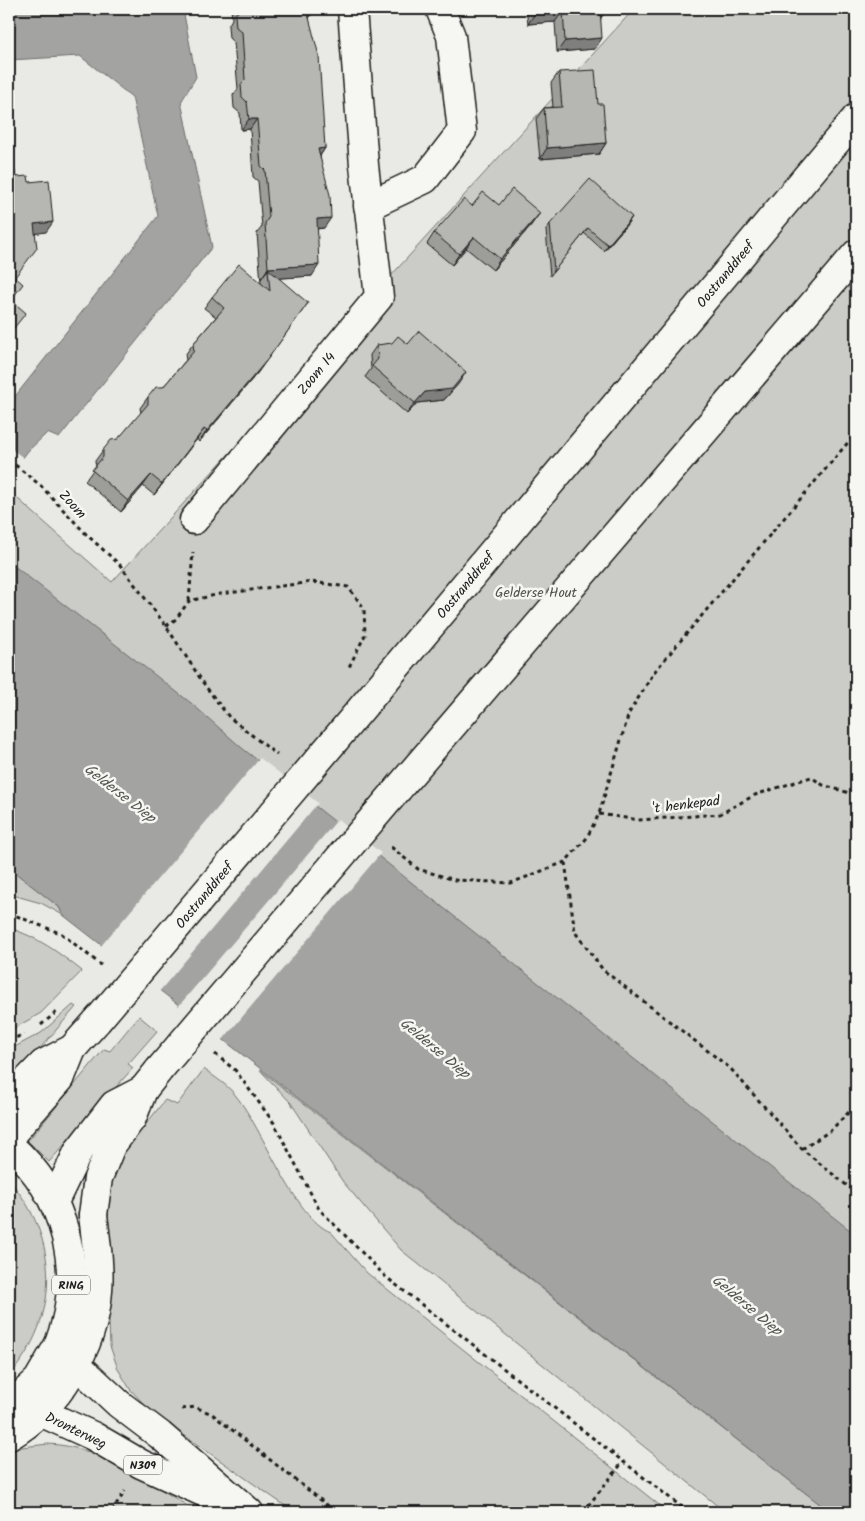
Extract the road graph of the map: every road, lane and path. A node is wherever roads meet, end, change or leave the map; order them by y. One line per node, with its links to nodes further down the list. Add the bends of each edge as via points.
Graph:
1 (352, 9): 4 (main road, Zoom 14)
2 (440, 9): 4 (main road, via 451,36 462,131 425,179)
3 (856, 118): 21 (main road, Oostranddreef, bridge)
4 (368, 206): 8 (main road, Zoom 14, via 380,297)
5 (856, 254): 23 (main road, RING, bridge)
6 (856, 432): 12 (path, via 655,671 629,713)
7 (9, 460): 9 (path, Zoom, via 40,485 120,565 166,626 176,619)
8 (194, 520): 9 (path)
9 (189, 601): 10 (path, via 312,582 348,587 364,608 365,635)
10 (344, 677)
11 (856, 795): 12 (path, 't henkepad, via 823,785 811,777 756,795 720,814 639,820)
12 (599, 814): 13 (path, via 586,839)
13 (565, 862): 14 (path, via 511,883); 28 (path, via 575,932 603,970 730,1068)
14 (468, 881)
15 (9, 913): 16 (path, via 62,934)
16 (109, 971)
17 (64, 1006): 18 (path)
18 (35, 1028)
19 (29, 1031): 20 (path)
20 (9, 1041)
21 (72, 1049): 24 (main road, Oostranddreef, via 43,1064); 26 (main road, Oostranddreef, via 60,1079)
22 (211, 1051): 35 (path, via 235,1070 274,1123 319,1209 386,1277)
23 (151, 1080): 30 (main road, RING, via 114,1105 79,1150); 31 (main road, RING, via 132,1118 111,1146 98,1178 93,1215 98,1291 87,1339)
24 (9, 1099)
25 (856, 1105): 28 (path, via 830,1131)
26 (9, 1137)
27 (9, 1146): 30 (main road, RING, via 43,1180)
28 (802, 1149): 29 (path)
29 (856, 1194)
30 (54, 1202): 31 (main road, RING, via 68,1246 71,1271)
31 (67, 1354): 32 (main road, RING); 33 (main road, RING, via 60,1389); 36 (main road, Dronterweg / N309, via 119,1404 160,1435)
32 (9, 1407)
33 (40, 1412): 34 (main road, RING); 36 (main road, Dronterweg / N309, via 93,1436 141,1464)
34 (9, 1436)
35 (623, 1462): 37 (path); 38 (path)
36 (248, 1512)
37 (582, 1512)
38 (688, 1512)

